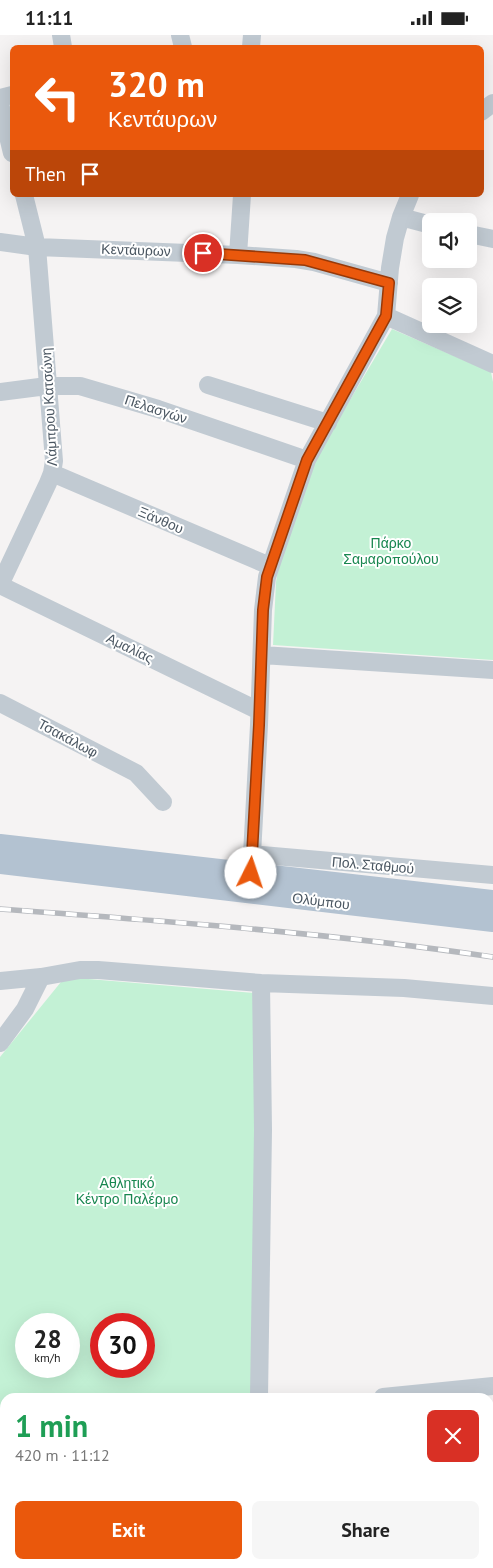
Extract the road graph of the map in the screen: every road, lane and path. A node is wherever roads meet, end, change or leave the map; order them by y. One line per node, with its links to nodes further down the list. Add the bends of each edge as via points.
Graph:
1 (0, 104): 2 (street)
2 (10, 145)
3 (25, 197): 11 (street, Λάμπρου Κατσώνη)
4 (242, 197): 12 (street)
5 (409, 197): 6 (street)
6 (401, 217): 7 (street); 13 (street)
7 (422, 223)
8 (477, 236): 9 (street)
9 (493, 239)
10 (0, 242): 11 (street, Κεντάυρων)
11 (38, 247): 12 (street, Κεντάυρων); 17 (street, Λάμπρου Κατσώνη)
12 (238, 255): 13 (street, Κεντάυρων, via 305,260)
13 (389, 283): 14 (street)
14 (386, 316): 15 (street); 19 (street)
15 (493, 364)
16 (208, 385): 19 (street)
17 (47, 386): 18 (street, Πελασγών); 20 (street, Πελασγών, via 80,387 111,395); 21 (street, Λάμπρου Κατσώνη, via 54,461)
18 (0, 392)
19 (328, 423): 20 (street)
20 (307, 460): 22 (street)
21 (52, 473): 22 (street, Ξάνθου); 23 (street, Λάμπρου Κατσώνη)
22 (270, 566): 24 (street, via 263,610)
23 (0, 585): 27 (street, Αμαλίας)
24 (262, 655): 25 (street); 27 (street)
25 (493, 670)
26 (0, 703): 28 (street, Τσακάλωφ, via 136,773)
27 (260, 711): 31 (street)
28 (163, 802)
29 (0, 845): 31 (main road, Ολύμπου)
30 (0, 863): 34 (main road, Ολύμπου)
31 (252, 864): 32 (street, Πολ. Σταθμού); 33 (main road, Ολύμπου)
32 (493, 875)
33 (493, 901)
34 (493, 921)
35 (41, 977): 36 (street); 37 (street, via 98,970); 39 (street, via 25,1009)
36 (0, 981)
37 (261, 983): 38 (street, via 404,988); 41 (street, via 263,1130)
38 (493, 996)
39 (0, 1043)
40 (493, 1386): 42 (street)
41 (259, 1393)
42 (423, 1393)

